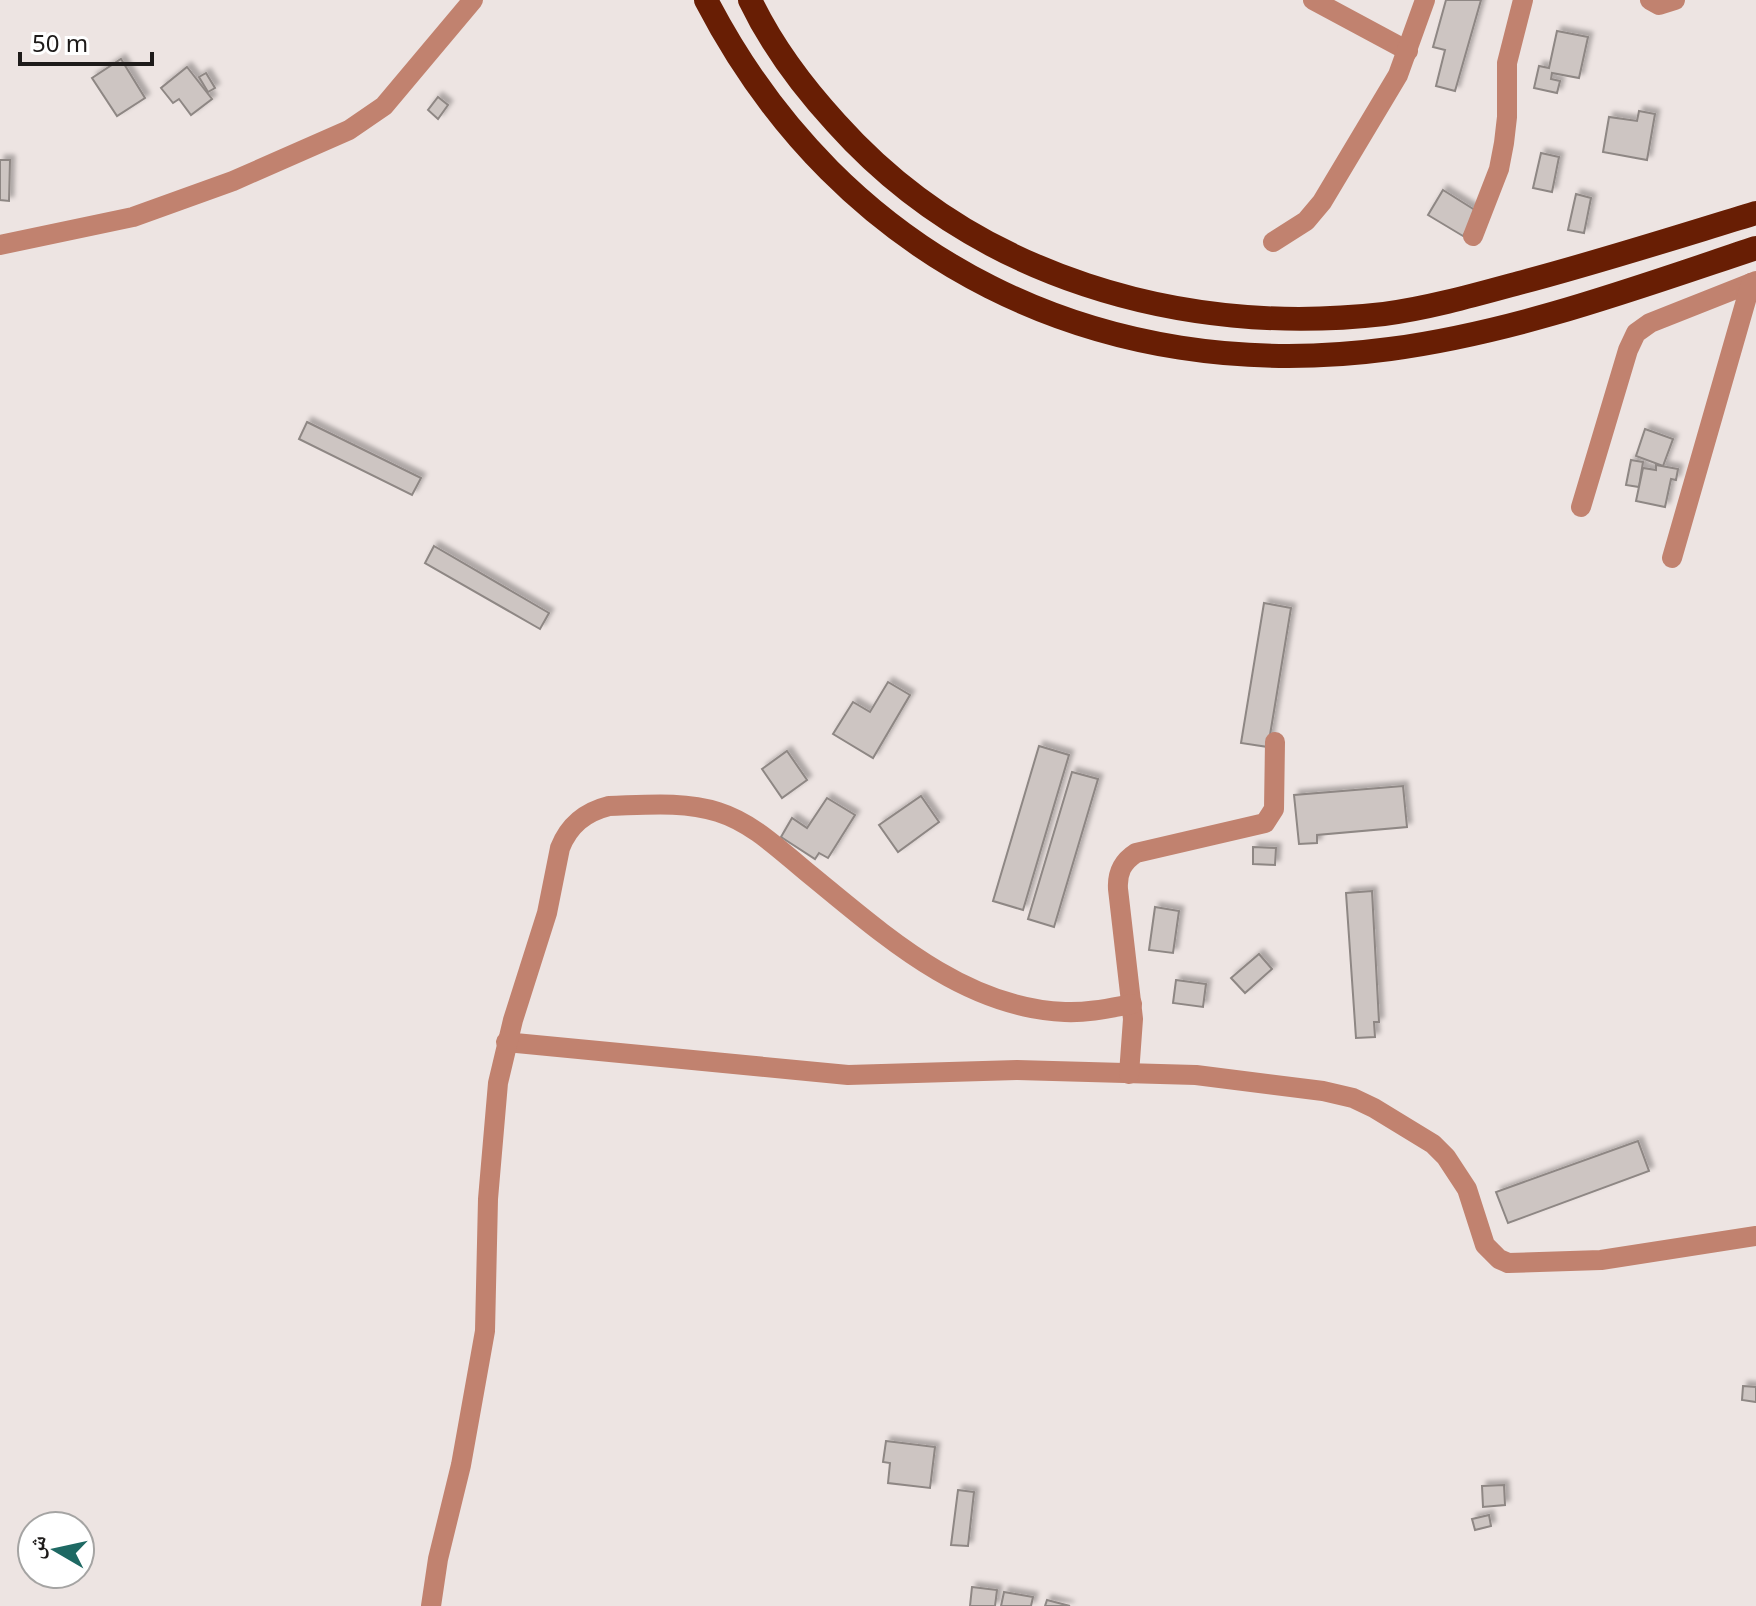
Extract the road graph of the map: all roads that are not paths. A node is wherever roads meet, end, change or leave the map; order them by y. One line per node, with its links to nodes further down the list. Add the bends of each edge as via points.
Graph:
1 (473, 0): 13 (street, via 384,106 349,130 133,217)
2 (706, 0): 14 (highway, via 786,123 837,178 895,228 957,269 1030,306 1146,343 1267,356 1392,349 1522,322)
3 (750, 0): 10 (highway, via 818,104 909,192 1017,259 1141,302 1268,319 1387,313 1598,262)
4 (1313, 0): 9 (street)
5 (1425, 0): 9 (street)
6 (1523, 0): 11 (street, via 1507,63 1507,117 1499,169)
7 (1650, 0): 8 (street, via 1665,5)
8 (1675, 0)
9 (1408, 51): 12 (street, via 1322,202 1306,221)
10 (1756, 213)
11 (1473, 236)
12 (1273, 242)
13 (0, 245)
14 (1756, 248)
15 (1754, 282): 16 (street, via 1669,314 1636,333); 17 (street)
16 (1581, 507)
17 (1672, 558)
18 (1275, 742): 19 (street, via 1274,809 1265,823 1136,853 1123,864 1118,880)
19 (1132, 1004): 20 (street, via 1065,1012 986,994 937,971 887,938 738,820 680,805 609,806 578,820 564,838 537,948); 21 (street)
20 (506, 1042): 21 (street, via 848,1075 1017,1070); 23 (street, via 493,1142 485,1331)
21 (1129, 1074): 22 (street, via 1196,1075 1323,1091 1374,1108 1446,1157 1467,1189 1485,1245 1508,1263 1601,1260)
22 (1756, 1236)
23 (431, 1606)

